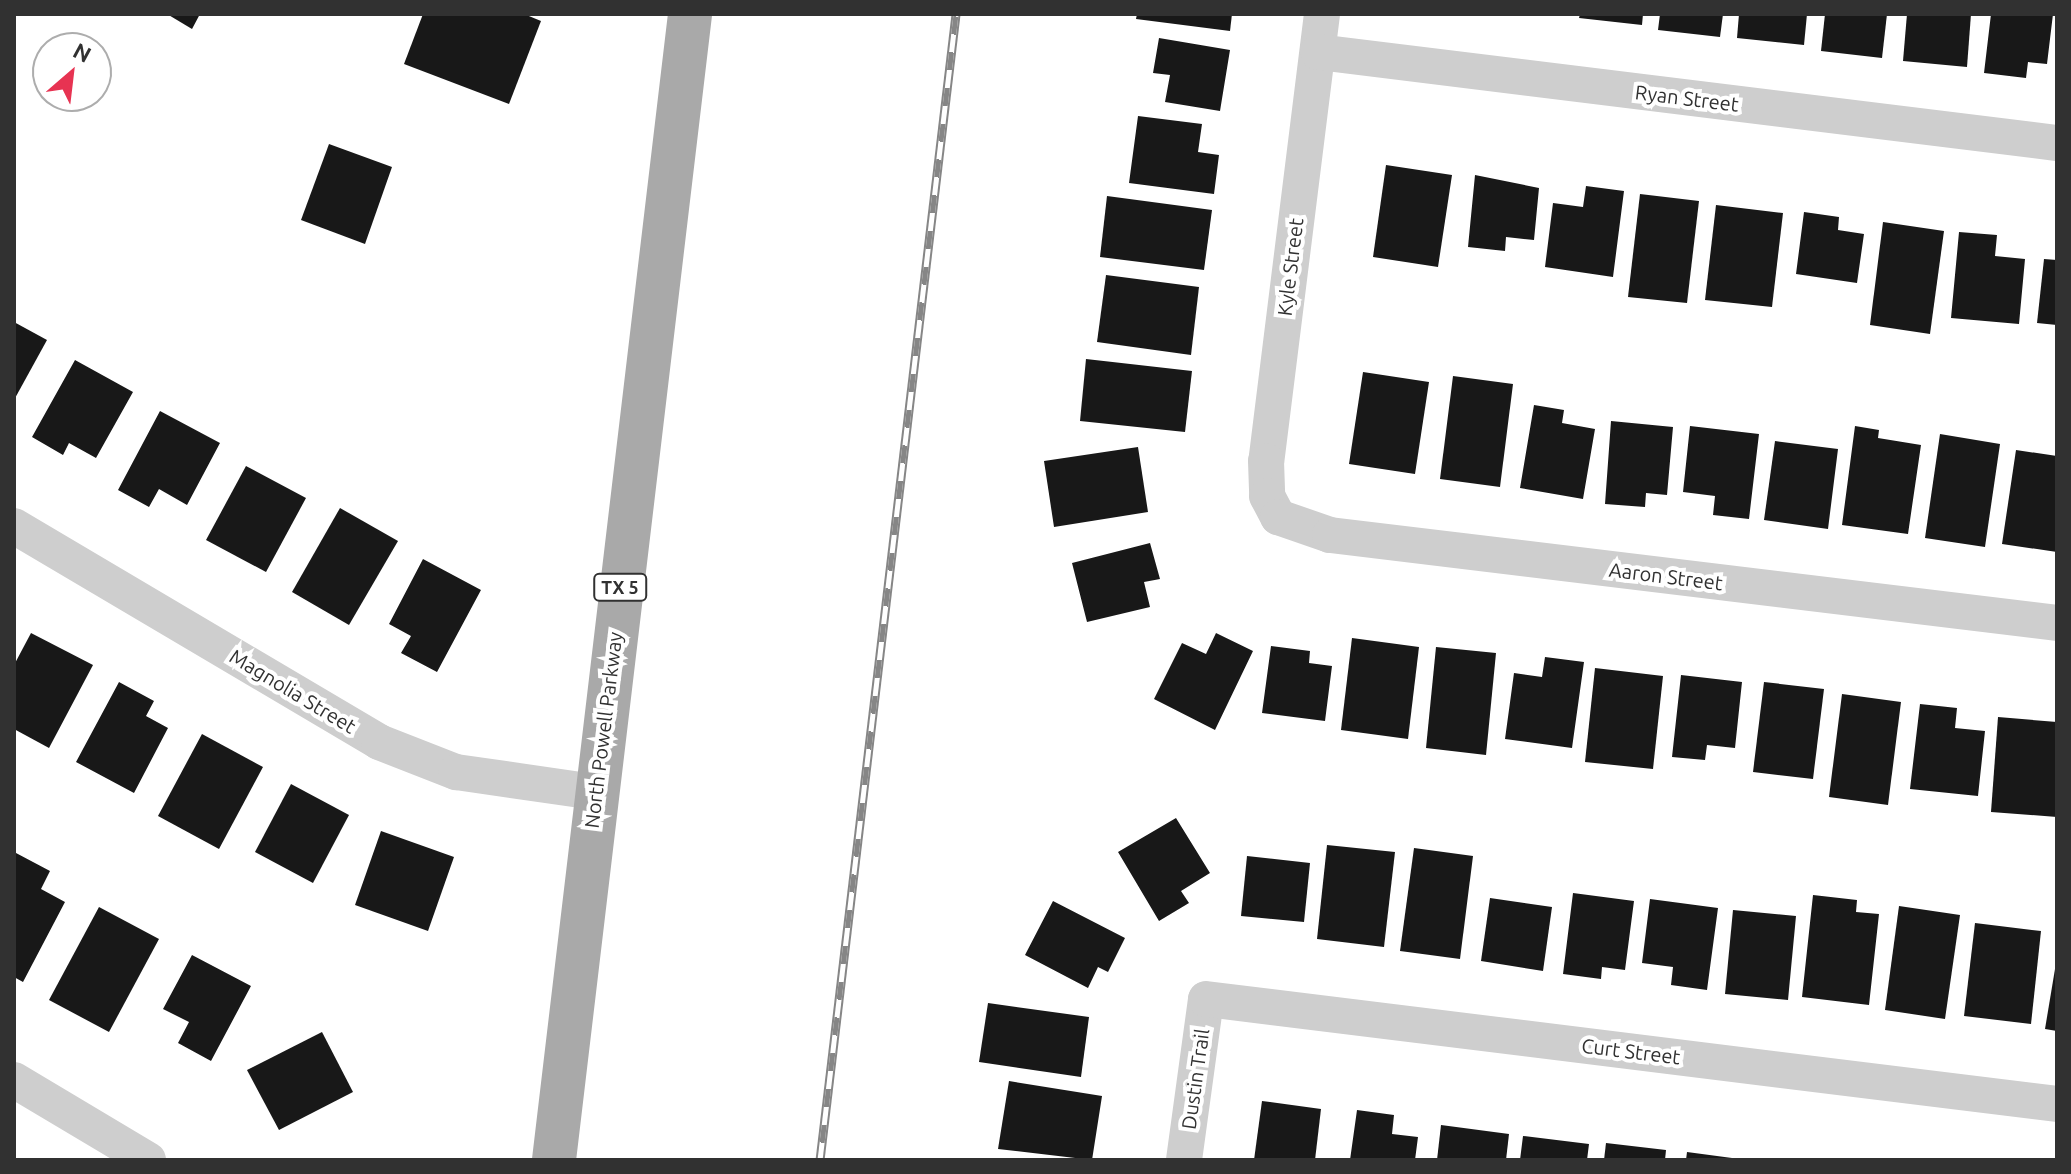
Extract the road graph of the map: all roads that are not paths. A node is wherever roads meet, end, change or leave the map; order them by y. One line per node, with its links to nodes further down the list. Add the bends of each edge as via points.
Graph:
1 (690, 14): 8 (main road, North Powell Parkway / TX 5)
2 (1322, 14): 3 (street, Kyle Street)
3 (1318, 52): 4 (street, Ryan Street); 5 (street, Kyle Street, via 1266,461 1267,496)
4 (2057, 143)
5 (1278, 517): 7 (street, Aaron Street, via 1330,535)
6 (14, 526): 8 (street, Magnolia Street, via 379,742 456,772)
7 (2057, 623)
8 (595, 792): 13 (main road, North Powell Parkway / TX 5)
9 (1206, 999): 11 (street, Curt Street); 14 (street, Dustin Trail)
10 (14, 1080): 12 (street)
11 (2057, 1104)
12 (148, 1160)
13 (554, 1160)
14 (1184, 1160)

